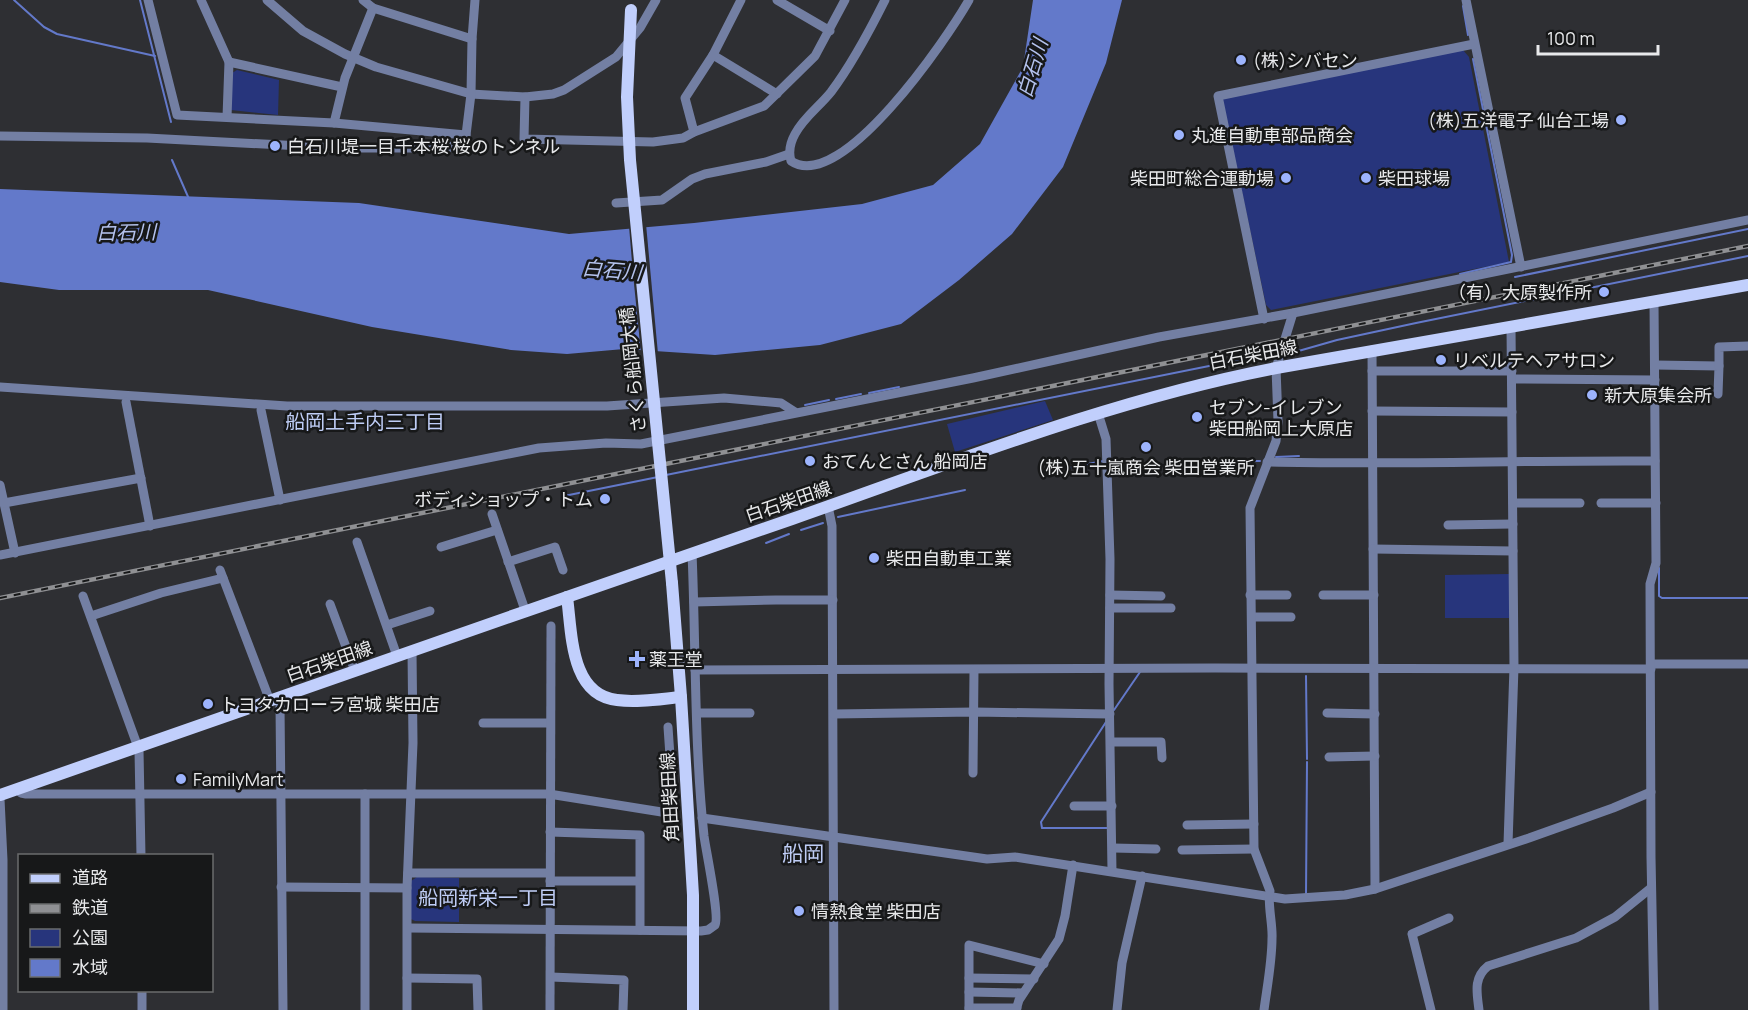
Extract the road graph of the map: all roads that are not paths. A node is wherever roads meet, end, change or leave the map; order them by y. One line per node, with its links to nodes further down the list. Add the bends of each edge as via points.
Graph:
1 (148, 0): 25 (street, via 177,115)
2 (201, 0): 20 (street)
3 (267, 0): 19 (street, via 303,31)
4 (363, 0): 14 (street)
5 (475, 0): 16 (street)
6 (656, 0): 24 (street, via 616,57 564,90)
7 (741, 0): 18 (street)
8 (777, 0): 15 (street)
9 (845, 0): 15 (street)
10 (885, 0): 30 (street, via 830,94 800,125)
11 (969, 0): 30 (street, via 934,56 865,135 815,166 796,164)
12 (1466, 0): 17 (street)
13 (631, 5): 82 (main road, さくら船岡大橋, bridge, via 627,97 630,160)
14 (373, 8): 16 (street); 19 (street)
15 (830, 31): 23 (street, via 815,56)
16 (472, 39): 22 (street)
17 (1474, 44): 33 (street); 37 (street, via 1218,96)
18 (713, 55): 23 (street); 27 (street, via 685,98)
19 (353, 58): 21 (street); 22 (street)
20 (229, 62): 21 (street); 25 (street)
21 (342, 87): 26 (street)
22 (471, 94): 24 (street); 28 (street)
23 (777, 94): 27 (street, via 764,106)
24 (525, 97): 27 (street, via 524,139 652,142 683,138)
25 (227, 117): 26 (street)
26 (334, 123): 28 (street)
27 (694, 132)
28 (466, 135): 29 (street, via 448,148 431,149 105,136)
29 (0, 136)
30 (789, 154): 31 (street, via 705,174 662,200)
31 (616, 203)
32 (1748, 220): 33 (street)
33 (1521, 267): 36 (street)
34 (1748, 285): 35 (main road, 白石柴田線)
35 (1654, 302): 38 (main road, 白石柴田線); 41 (street)
36 (1293, 313): 37 (street); 43 (street)
37 (1264, 319): 52 (street)
38 (1511, 326): 40 (main road, 白石柴田線); 45 (street)
39 (1748, 346): 42 (street, via 1719,347)
40 (1372, 350): 43 (main road, 白石柴田線); 44 (street)
41 (1655, 365): 42 (street); 46 (street)
42 (1719, 366): 48 (street)
43 (1276, 368): 54 (main road, 白石柴田線, via 1200,383); 57 (street, via 1278,421 1276,441)
44 (1372, 371): 45 (street); 51 (street)
45 (1512, 375): 46 (street); 53 (street)
46 (1655, 380): 56 (street)
47 (0, 387): 52 (street, via 287,406 607,406 724,398 774,402)
48 (1718, 394)
49 (126, 402): 59 (street)
50 (261, 410): 61 (street)
51 (1372, 411): 53 (street); 58 (street)
52 (795, 412): 61 (street, via 641,444 539,448)
53 (1512, 412): 55 (street)
54 (1098, 413): 67 (main road, 白石柴田線); 83 (street, via 1106,440)
55 (1512, 460): 56 (street); 58 (street); 63 (street)
56 (1655, 461): 66 (street)
57 (1267, 462): 58 (street); 84 (street, via 1251,508)
58 (1373, 463): 75 (street)
59 (141, 478): 62 (street); 70 (street)
60 (0, 485): 62 (street)
61 (280, 500): 70 (street)
62 (4, 503): 77 (street)
63 (1513, 503): 64 (street); 69 (street)
64 (1580, 503)
65 (1601, 503): 66 (street)
66 (1656, 503): 106 (street, via 1656,563 1650,584)
67 (828, 506): 78 (main road, 白石柴田線); 91 (street, via 832,526)
68 (492, 514): 72 (street)
69 (1513, 524): 71 (street); 76 (street)
70 (150, 525): 77 (street)
71 (1448, 525)
72 (497, 530): 74 (street); 80 (street)
73 (357, 542): 101 (street)
74 (441, 547)
75 (1373, 549): 76 (street); 87 (street)
76 (1513, 551): 107 (street)
77 (15, 553): 79 (street)
78 (692, 553): 90 (main road, 白石柴田線); 92 (street)
79 (0, 555)
80 (508, 562): 81 (street, via 555,547); 96 (street)
81 (563, 570)
82 (672, 583): 115 (main road, 角田柴田線)
83 (1110, 595): 89 (street); 94 (street)
84 (1250, 595): 85 (street); 99 (street)
85 (1287, 595)
86 (1323, 595): 87 (street)
87 (1374, 595): 110 (street)
88 (83, 596): 98 (street)
89 (1161, 596)
90 (567, 597): 96 (main road, 白石柴田線); 115 (main road, via 580,672 594,692 619,701)
91 (832, 600): 92 (street); 112 (street)
92 (694, 602): 111 (street)
93 (330, 604): 114 (street)
94 (1110, 608): 95 (street); 109 (street)
95 (1171, 608)
96 (525, 610): 103 (main road, 白石柴田線)
97 (430, 611): 101 (street)
98 (91, 616): 116 (street, via 222,574); 128 (street)
99 (1252, 618): 100 (street); 108 (street)
100 (1291, 618)
101 (387, 625): 104 (street)
102 (551, 626): 125 (street)
103 (412, 651): 104 (main road, 白石柴田線); 139 (street)
104 (397, 656): 114 (main road, 白石柴田線)
105 (1748, 664): 106 (street)
106 (1651, 666): 107 (street); 134 (street)
107 (1514, 667): 110 (street); 148 (street)
108 (1252, 668): 109 (street); 110 (street); 144 (street)
109 (1110, 669): 113 (street); 122 (street)
110 (1374, 669): 123 (street)
111 (694, 670): 112 (street); 118 (street)
112 (833, 670): 113 (street); 121 (street)
113 (974, 670): 117 (street)
114 (355, 671): 116 (main road, 白石柴田線)
115 (681, 697): 171 (main road, 角田柴田線)
116 (274, 700): 128 (main road, 白石柴田線); 137 (street, via 280,705)
117 (974, 712): 121 (street); 122 (street); 132 (street)
118 (697, 713): 119 (street); 143 (street)
119 (750, 713)
120 (1327, 713): 123 (street)
121 (834, 714): 147 (street)
122 (1110, 714): 127 (street)
123 (1374, 714): 129 (street)
124 (483, 723): 125 (street)
125 (550, 723): 140 (street)
126 (668, 727): 140 (street, via 674,814)
127 (1111, 742): 131 (street, via 1161,742); 142 (street)
128 (138, 747): 133 (main road, 白石柴田線); 136 (street)
129 (1375, 756): 130 (street); 164 (street)
130 (1329, 757)
131 (1162, 758)
132 (973, 773)
133 (18, 789): 135 (main road, 白石柴田線); 136 (street, via 26,794)
134 (1651, 792): 148 (street); 163 (street)
135 (1, 793): 166 (street)
136 (141, 793): 137 (street); 153 (street)
137 (282, 794): 138 (street); 160 (street)
138 (365, 794): 139 (street); 161 (street)
139 (410, 794): 140 (street); 156 (street)
140 (549, 794): 146 (street)
141 (1074, 806): 142 (street)
142 (1112, 806): 149 (street)
143 (702, 818): 147 (street); 171 (street, via 717,921 708,930)
144 (1254, 824): 145 (street); 151 (street)
145 (1187, 825)
146 (550, 831): 158 (street); 159 (street, via 640,835)
147 (834, 838): 154 (street, via 987,859 1015,857); 193 (street)
148 (1508, 844): 164 (street)
149 (1113, 848): 150 (street); 155 (street)
150 (1156, 849)
151 (1254, 849): 152 (street); 165 (street, via 1270,891)
152 (1182, 850)
153 (141, 854)
154 (1073, 865): 155 (street); 172 (street, via 1059,939)
155 (1112, 871): 157 (street)
156 (408, 873): 158 (street); 162 (street)
157 (1142, 876): 165 (street); 194 (street, via 1122,963)
158 (550, 877): 159 (street); 169 (street)
159 (639, 881): 170 (street)
160 (281, 887): 161 (street); 186 (street)
161 (364, 887): 162 (street); 187 (street)
162 (407, 888): 168 (street)
163 (1651, 888): 183 (street, via 1615,916 1575,938 1488,966 1477,982); 197 (street)
164 (1376, 889): 165 (street, via 1305,899)
165 (1268, 896): 195 (street, via 1272,940)
166 (2, 906): 180 (street)
167 (1449, 918): 196 (street, via 1412,934)
168 (408, 928): 169 (street); 174 (street)
169 (550, 928): 170 (street); 173 (street)
170 (640, 930): 171 (street)
171 (693, 931): 192 (main road, 角田柴田線)
172 (1044, 964): 175 (street, via 969,945); 176 (street)
173 (551, 977): 190 (street); 191 (street, via 624,980)
174 (407, 978): 188 (street); 189 (street, via 477,979)
175 (969, 978): 176 (street); 178 (street)
176 (1034, 979): 179 (street)
177 (142, 992): 185 (street)
178 (969, 992): 179 (street); 181 (street)
179 (1023, 993): 182 (street)
180 (2, 999): 184 (street)
181 (969, 1009): 182 (street)
182 (1017, 1009)
183 (1476, 1009)
184 (3, 1010)
185 (142, 1010)
186 (283, 1010)
187 (365, 1010)
188 (407, 1010)
189 (478, 1010)
190 (549, 1010)
191 (623, 1010)
192 (693, 1010)
193 (834, 1010)
194 (1117, 1010)
195 (1264, 1010)
196 (1431, 1010)
197 (1654, 1010)

